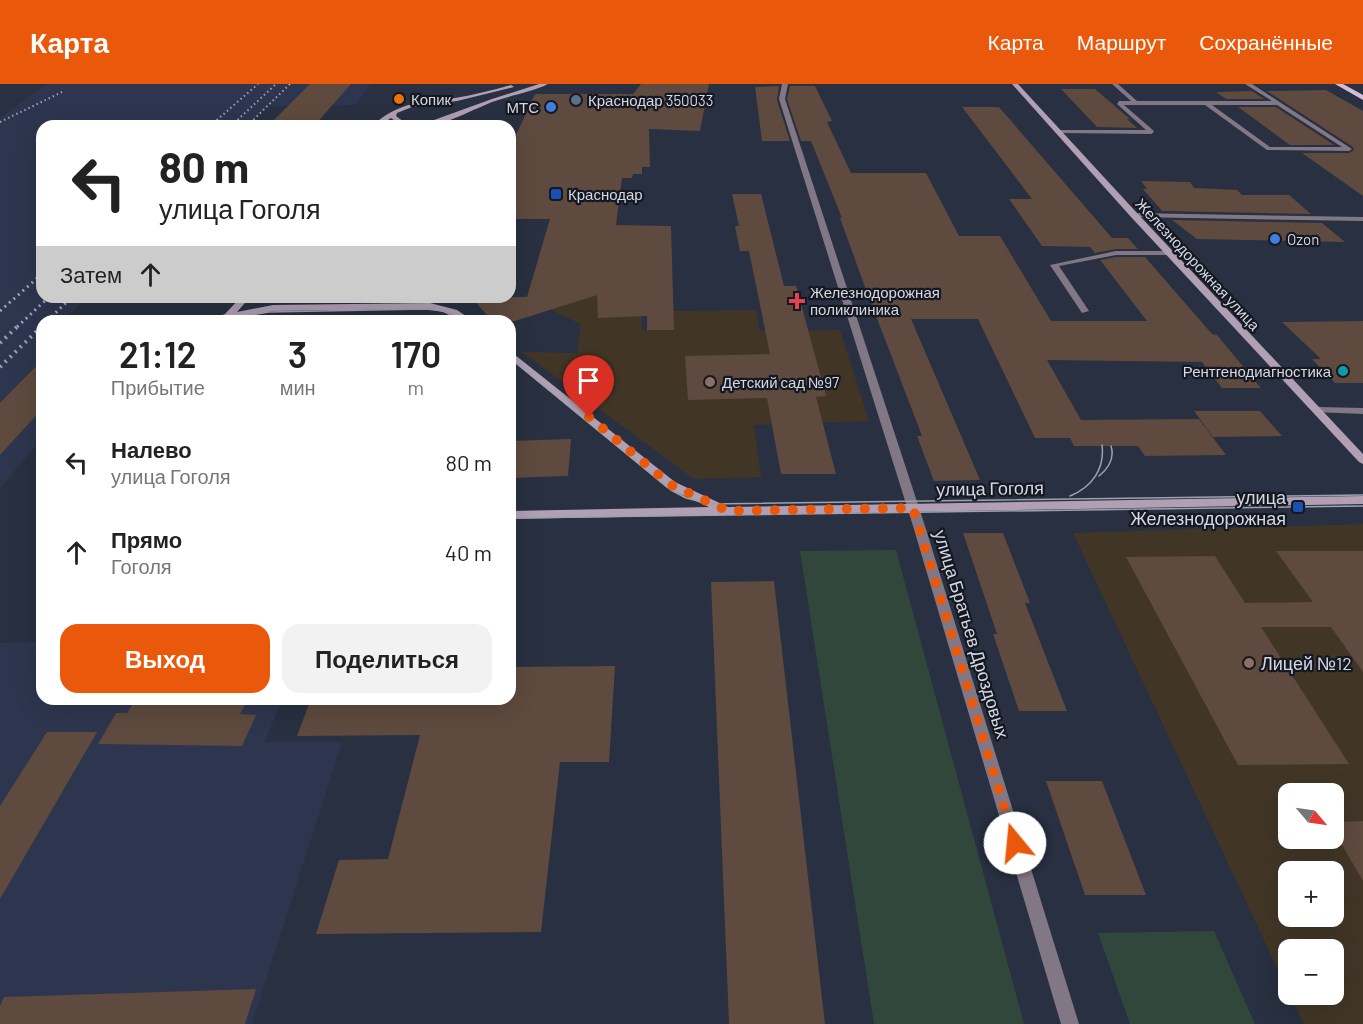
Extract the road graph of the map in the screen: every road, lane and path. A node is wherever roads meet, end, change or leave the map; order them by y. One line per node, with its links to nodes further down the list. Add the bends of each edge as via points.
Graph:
1 (523, 84): 9 (street)
2 (544, 84): 14 (street)
3 (785, 84): 33 (street, улица Братьев Дроздовых, via 782,99 796,147)
4 (1015, 84): 19 (street, Железнодорожная улица)
5 (1115, 84): 10 (street)
6 (1248, 84): 12 (street)
7 (1338, 84): 8 (main road)
8 (1363, 98)
9 (433, 102): 13 (street, via 411,105); 14 (street, via 455,106)
10 (1136, 103): 11 (street); 19 (street, via 1119,103 1152,132)
11 (1206, 103): 12 (street); 12 (street, via 1269,149 1349,149)
12 (1278, 103)
13 (394, 113): 15 (street); 16 (street)
14 (457, 114): 17 (street); 18 (street)
15 (384, 120)
16 (396, 120)
17 (446, 120)
18 (454, 120)
19 (1060, 132): 20 (street, Железнодорожная улица)
20 (1134, 215): 21 (street); 22 (street, Железнодорожная улица)
21 (1363, 219)
22 (1170, 253): 24 (street, via 1116,253 1054,265); 29 (street, Железнодорожная улица)
23 (240, 303): 25 (street)
24 (1085, 311)
25 (229, 315)
26 (234, 315): 27 (street, via 273,308 430,306)
27 (459, 315)
28 (516, 359): 34 (street, via 671,485)
29 (1317, 410): 30 (street); 31 (street, Железнодорожная улица)
30 (1363, 411)
31 (1363, 460)
32 (1363, 500): 33 (street, улица Гоголя)
33 (913, 508): 34 (street, улица Гоголя); 36 (street, улица Братьев Дроздовых)
34 (728, 511): 35 (street, улица Гоголя)
35 (516, 515)
36 (1070, 1024)

